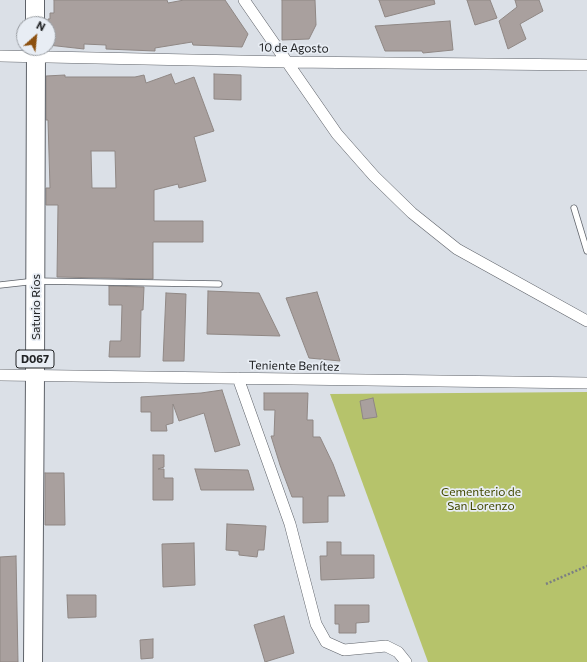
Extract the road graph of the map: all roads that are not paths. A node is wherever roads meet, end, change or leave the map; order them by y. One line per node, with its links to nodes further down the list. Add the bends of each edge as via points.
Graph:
1 (35, 0): 3 (main road)
2 (244, 0): 8 (street)
3 (35, 16)
4 (56, 53): 8 (street, 10 de Agosto)
5 (16, 54): 6 (street, 10 de Agosto)
6 (0, 56)
7 (36, 56): 12 (main road, Saturio Ríos / D067)
8 (288, 62): 9 (street, 10 de Agosto); 15 (street, via 337,134 374,176 412,213 457,249)
9 (587, 65)
10 (574, 208): 11 (lane)
11 (587, 251)
12 (36, 281): 13 (lane); 14 (lane); 17 (main road, Saturio Ríos / D067)
13 (219, 284)
14 (0, 285)
15 (587, 321)
16 (0, 375): 17 (street, Teniente Benítez)
17 (35, 375): 18 (street, Teniente Benítez); 20 (main road, Saturio Ríos / D067)
18 (238, 378): 19 (street, Teniente Benítez); 21 (street, via 290,524 316,624 326,642 344,650 386,646 398,652)
19 (587, 383)
20 (33, 662)
21 (406, 662)

